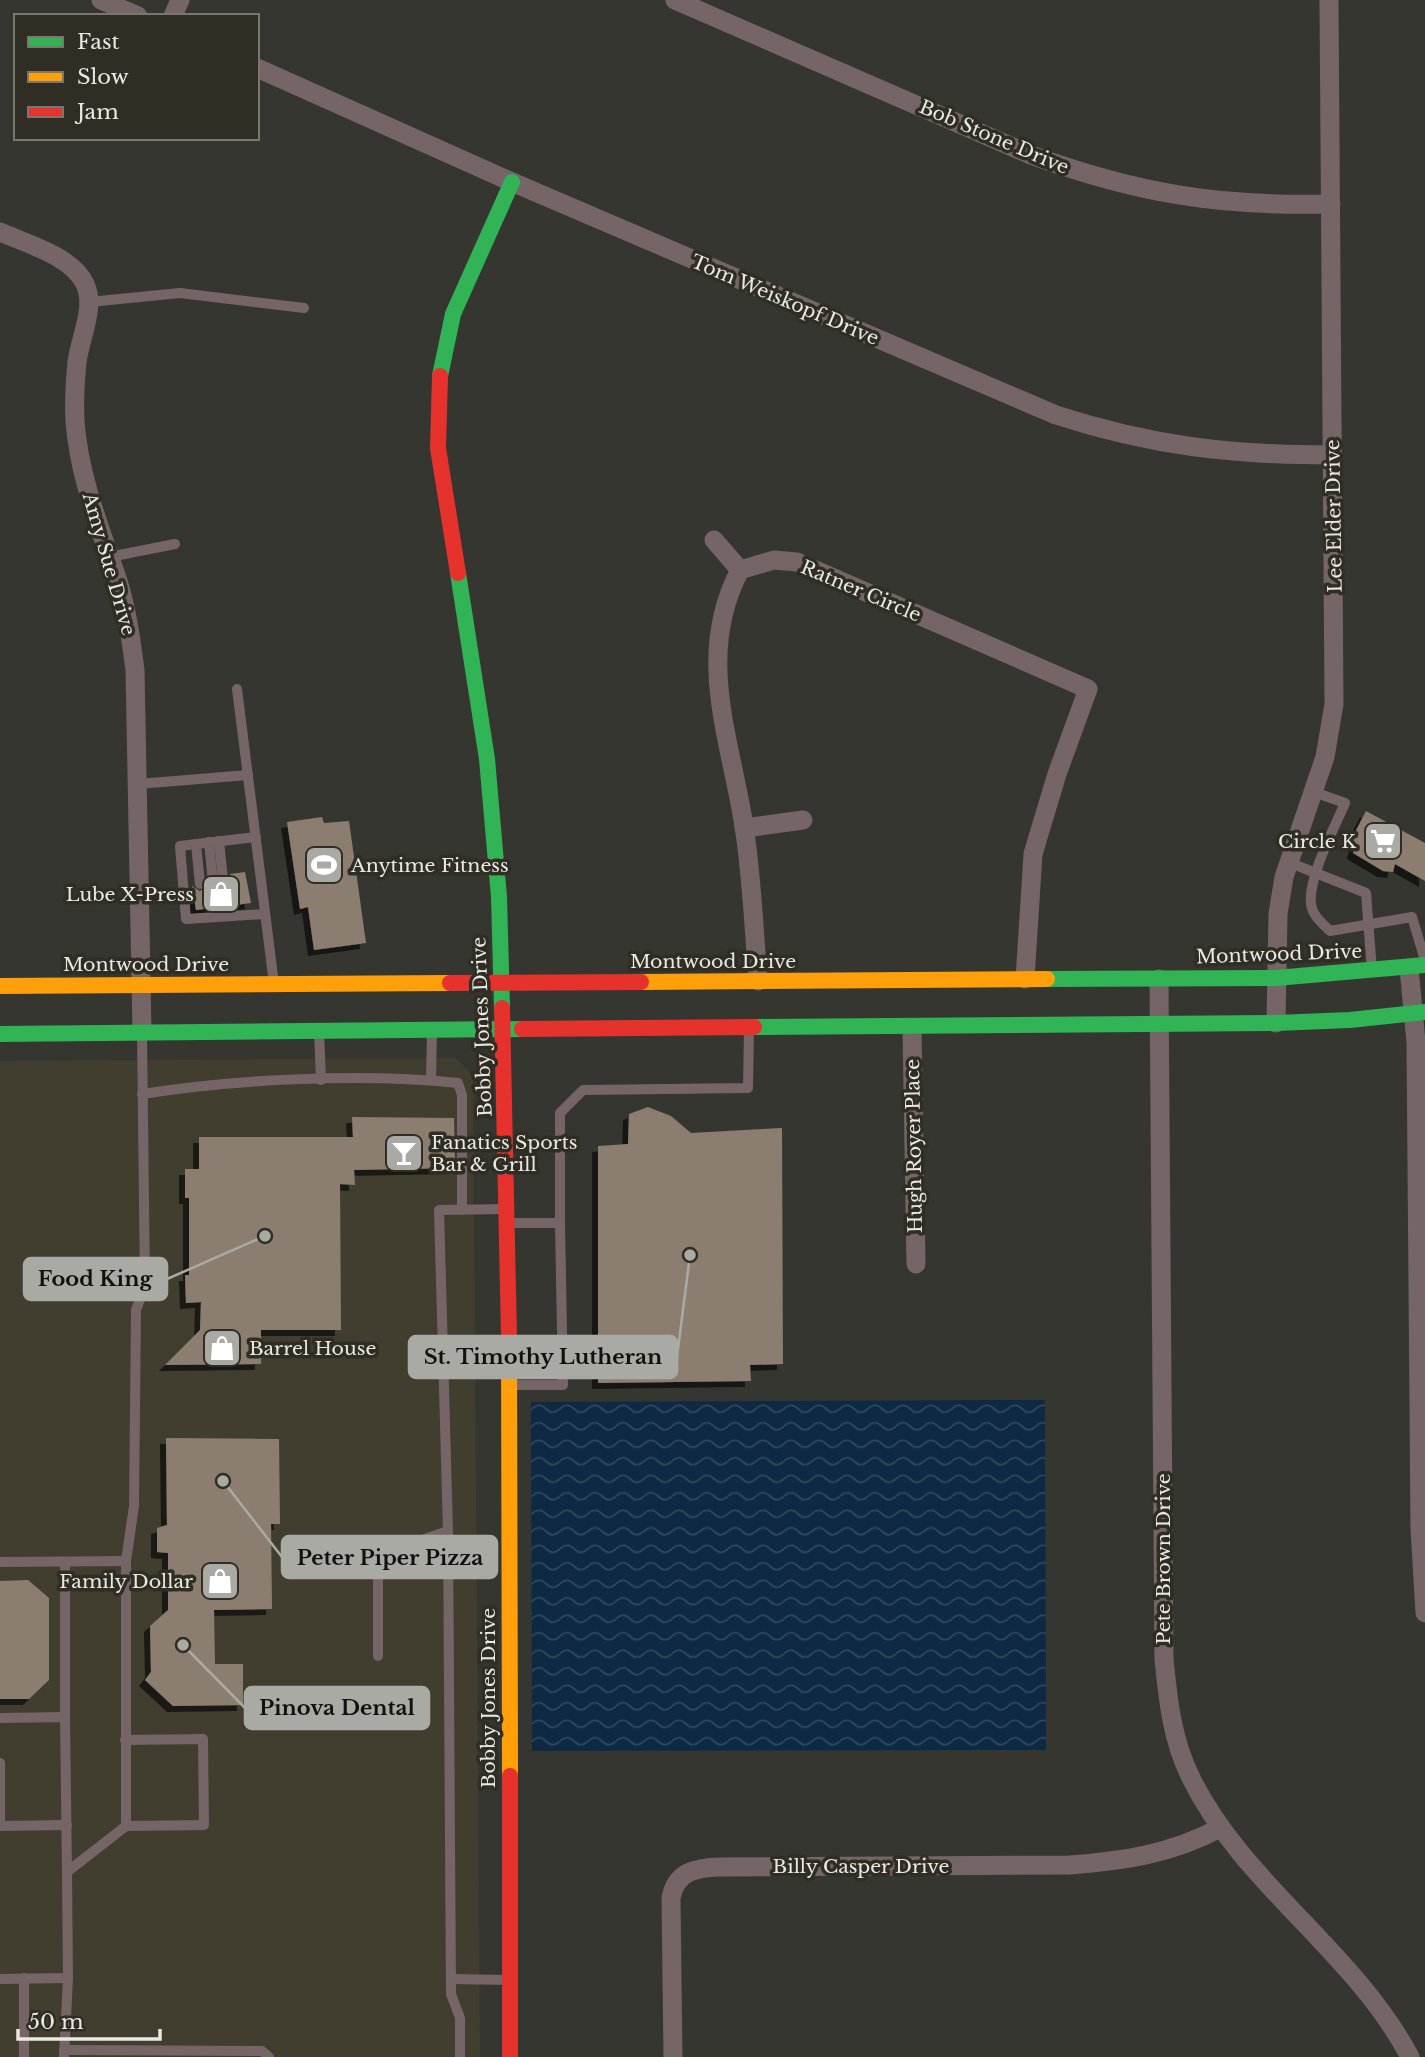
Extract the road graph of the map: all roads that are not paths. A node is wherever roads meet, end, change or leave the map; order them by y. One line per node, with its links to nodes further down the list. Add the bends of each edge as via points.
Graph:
1 (101, 0): 4 (street)
2 (675, 0): 7 (street, Bob Stone Drive, via 1088,176 1177,197 1228,203)
3 (1329, 0): 7 (street, Lee Elder Drive)
4 (133, 14)
5 (259, 69): 6 (street, Tom Weiskopf Drive)
6 (512, 182): 11 (street, Tom Weiskopf Drive, via 1056,415 1110,433 1226,453); 40 (main road, Bobby Jones Drive, via 453,314 440,375 438,425 451,543 489,772)
7 (1331, 204): 11 (street, Lee Elder Drive)
8 (0, 232): 9 (street, via 73,267 86,287)
9 (89, 302): 10 (lane, via 180,293); 14 (street, Amy Sue Drive, via 77,359 75,424 84,475)
10 (304, 309)
11 (1332, 454): 19 (street, Lee Elder Drive, via 1334,704)
12 (714, 540): 15 (street)
13 (174, 544): 14 (lane)
14 (108, 557): 18 (street, Amy Sue Drive, via 128,618 135,670)
15 (740, 570): 21 (street, via 729,592 716,657); 35 (street, Ratner Circle, via 774,560 797,562 1088,690 1033,854)
16 (237, 689): 17 (lane)
17 (248, 775): 18 (lane); 22 (lane)
18 (138, 784): 38 (street, Amy Sue Drive)
19 (1314, 792): 25 (street, Lee Elder Drive); 26 (lane, via 1345,803)
20 (803, 820): 21 (street)
21 (744, 828): 37 (street)
22 (256, 837): 23 (lane); 29 (lane)
23 (214, 841): 24 (lane); 27 (lane)
24 (196, 844): 28 (lane); 29 (lane, via 180,846 186,919 223,912)
25 (1288, 862): 26 (lane); 34 (street, Lee Elder Drive, via 1278,914)
26 (1316, 873): 30 (lane, via 1366,893); 30 (lane, via 1311,903 1330,931)
27 (218, 881)
28 (200, 884)
29 (265, 914): 39 (lane)
30 (1370, 925): 31 (lane, via 1412,917); 33 (lane)
31 (1422, 931): 32 (lane)
32 (1420, 964): 33 (main road, Montwood Drive); 42 (street)
33 (1372, 972): 34 (main road, Montwood Drive)
34 (1276, 978): 36 (main road, Montwood Drive); 43 (street, Lee Elder Drive)
35 (1025, 979): 36 (main road, Montwood Drive); 37 (main road, Montwood Drive)
36 (1159, 979): 44 (street, Pete Brown Drive)
37 (758, 981): 40 (main road, Montwood Drive)
38 (143, 984): 39 (main road, Montwood Drive); 41 (main road, Montwood Drive); 50 (street, Amy Sue Drive)
39 (274, 984): 40 (main road, Montwood Drive)
40 (501, 984): 47 (main road, Bobby Jones Drive)
41 (0, 986)
42 (1419, 1014): 43 (main road); 66 (street, via 1420,1529)
43 (1276, 1023): 44 (main road)
44 (1160, 1024): 46 (main road); 75 (street, Pete Brown Drive, via 1164,1659 1170,1714 1183,1759)
45 (749, 1028): 46 (main road); 47 (main road); 57 (lane, via 748,1088 583,1090 560,1113)
46 (912, 1028): 58 (street, Hugh Royer Place)
47 (503, 1029): 49 (main road); 56 (main road, Bobby Jones Drive)
48 (319, 1030): 49 (main road); 50 (main road); 52 (lane)
49 (432, 1030): 53 (lane)
50 (142, 1032): 51 (main road); 54 (lane)
51 (0, 1034)
52 (321, 1080): 53 (lane); 54 (lane, via 186,1087)
53 (431, 1080): 55 (lane, via 458,1083 462,1095)
54 (142, 1094): 63 (lane, via 145,1286 135,1310 134,1506)
55 (462, 1210): 56 (lane); 59 (lane, via 439,1210)
56 (508, 1216): 57 (lane); 60 (main road, Bobby Jones Drive)
57 (560, 1223): 61 (lane, via 563,1385)
58 (916, 1264)
59 (440, 1345): 60 (lane); 62 (lane)
60 (509, 1346): 61 (main road, Bobby Jones Drive)
61 (509, 1385): 81 (main road, Bobby Jones Drive)
62 (448, 1531): 67 (lane, via 379,1555); 80 (lane)
63 (126, 1561): 65 (lane); 70 (lane)
64 (0, 1562): 65 (lane)
65 (65, 1562): 68 (lane)
66 (1425, 1613)
67 (378, 1656)
68 (65, 1717): 69 (lane); 72 (lane)
69 (0, 1718)
70 (125, 1740): 74 (lane); 74 (lane, via 203,1739 204,1825)
71 (0, 1763): 73 (lane)
72 (67, 1825): 73 (lane); 76 (lane)
73 (0, 1826)
74 (127, 1826): 76 (lane)
75 (1220, 1828): 87 (street, Billy Casper Drive, via 1189,1844 1121,1861 719,1867 688,1872 677,1879 671,1898); 88 (street, Pete Brown Drive, via 1370,1995 1394,2025)
76 (67, 1872): 78 (lane)
77 (24, 1978): 78 (lane); 79 (lane); 83 (lane)
78 (68, 1978): 82 (lane)
79 (0, 1979)
80 (451, 1979): 81 (lane); 85 (lane, via 460,2018)
81 (510, 1979): 86 (main road, Bobby Jones Drive)
82 (64, 2053): 84 (lane, via 262,2051)
83 (24, 2057)
84 (270, 2057)
85 (460, 2057)
86 (510, 2057)
87 (673, 2057)
88 (1410, 2057)

